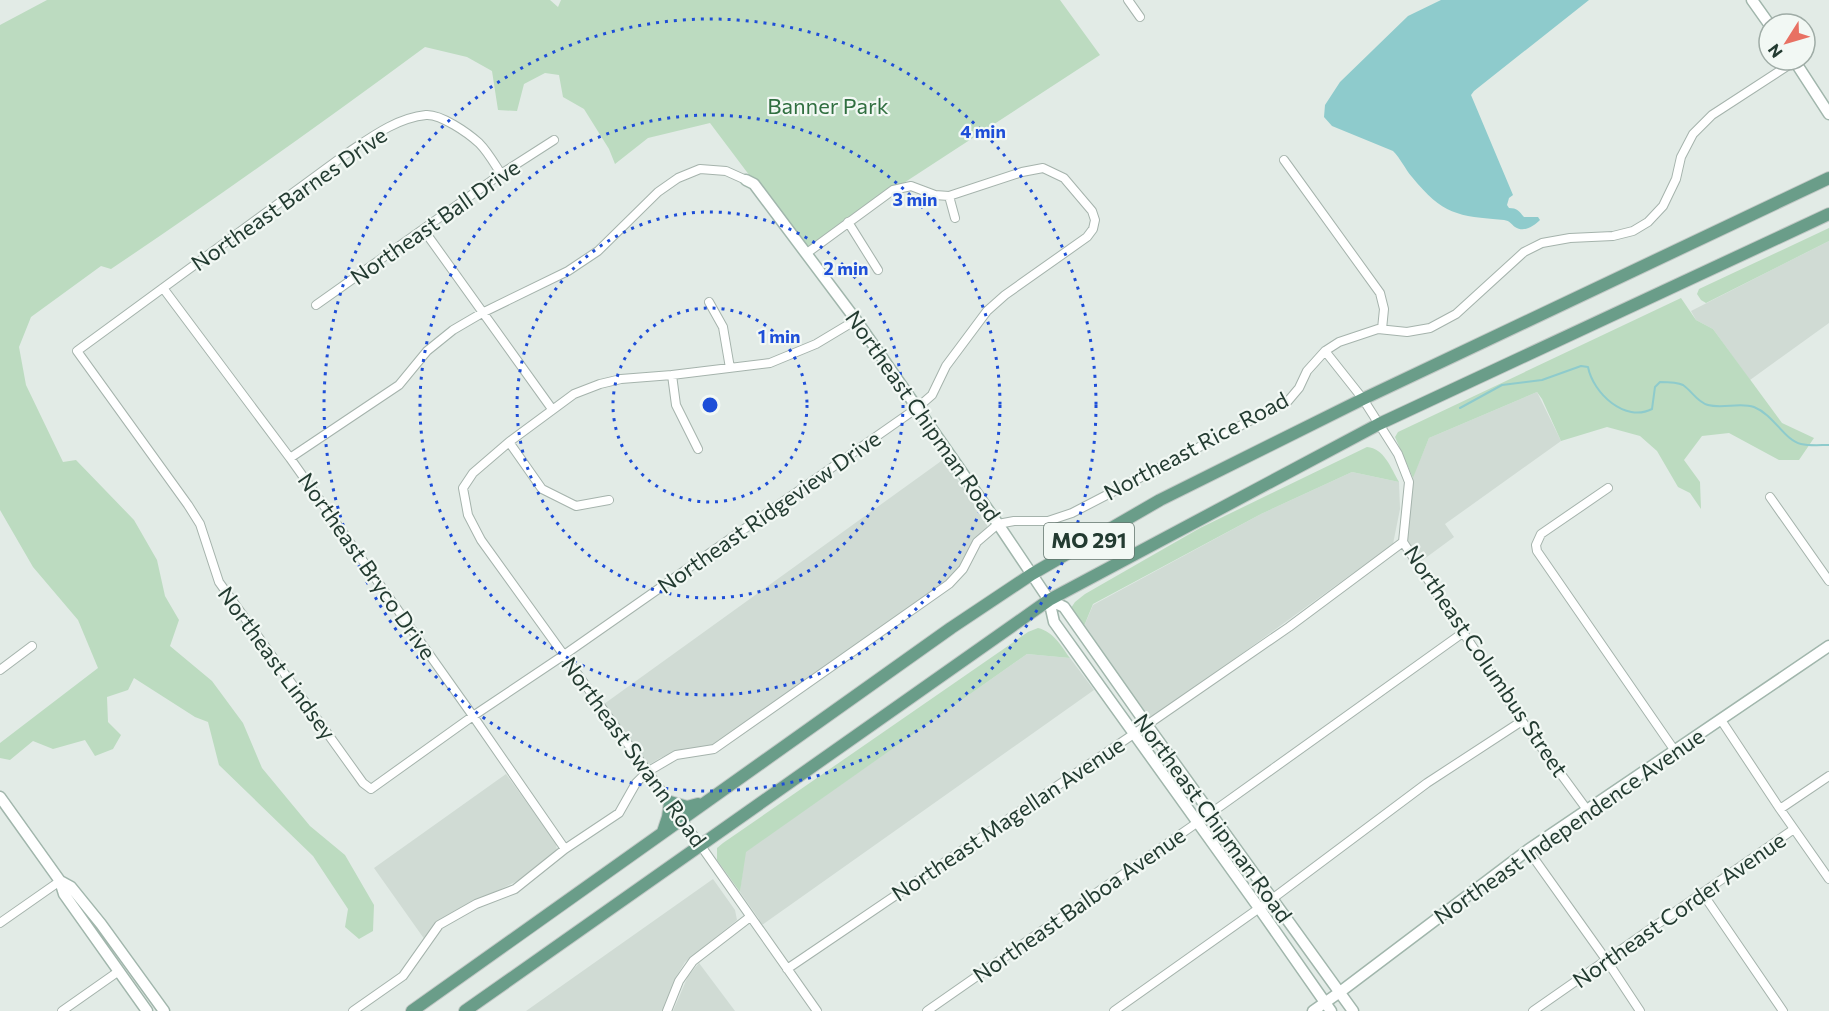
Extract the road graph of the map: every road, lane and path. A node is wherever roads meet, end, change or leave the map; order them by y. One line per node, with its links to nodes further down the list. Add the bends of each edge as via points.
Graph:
1 (1128, 0): 2 (street)
2 (1140, 17)
3 (1778, 72): 23 (street, Northeast Rice Road, via 1712,115 1693,135 1663,206 1648,222 1613,236 1542,243 1524,252 1447,319 1430,328 1407,332)
4 (1802, 72): 5 (street)
5 (1829, 114)
6 (554, 140): 8 (street, Northeast Ball Drive)
7 (1284, 160): 23 (street, via 1380,293 1384,309)
8 (501, 174): 15 (street, Northeast Ball Drive); 18 (street, Northeast Barnes Drive, via 479,143 445,120 429,115 400,122 346,154)
9 (1827, 178): 28 (main road, MO 291)
10 (746, 180): 16 (street, Northeast Chipman Road, via 754,184); 21 (street, via 726,171 700,169 678,178 658,192 598,251 568,271)
11 (949, 196): 13 (street); 14 (street, via 911,186 893,190); 29 (street, Northeast Ridgeview Drive, via 1043,168 1064,178 1095,220 1087,237 987,311 946,366 932,395)
12 (1829, 214): 31 (main road, MO 291)
13 (955, 218)
14 (849, 222): 16 (street); 17 (street)
15 (423, 229): 20 (street, Northeast Ball Drive); 21 (street)
16 (807, 252): 22 (street, Northeast Chipman Road)
17 (878, 270)
18 (163, 288): 24 (street, Northeast Barnes Drive); 34 (street, Northeast Bryco Drive)
19 (709, 302): 26 (street, via 723,327)
20 (316, 305)
21 (482, 313): 30 (street); 34 (street, via 427,351 399,385)
22 (855, 320): 26 (street, via 816,344 770,363); 29 (street, Northeast Chipman Road)
23 (1382, 329): 25 (street, Northeast Rice Road, via 1339,342)
24 (77, 351): 58 (street, Northeast Lindsey, via 200,524 219,582)
25 (1325, 351): 28 (street, Northeast Columbus Street); 38 (street, Northeast Rice Road, via 1306,371 1288,401 1072,513 1048,521)
26 (730, 368): 27 (street)
27 (672, 375): 30 (street, via 600,384 574,394); 33 (street, via 676,405)
28 (1363, 399): 31 (street, Northeast Columbus Street); 40 (main road, MO 291, via 1160,500)
29 (917, 408): 38 (street, Northeast Chipman Road); 46 (street, Northeast Ridgeview Drive)
30 (552, 409): 32 (street)
31 (1379, 424): 39 (street, Northeast Columbus Street, via 1398,454 1409,482); 42 (main road, MO 291)
32 (509, 442): 37 (street, via 542,489 576,506); 46 (street, Northeast Swann Road, via 473,473 463,488 468,515 481,540)
33 (698, 448)
34 (290, 458): 50 (street, Northeast Bryco Drive)
35 (1608, 488): 55 (street, via 1541,534 1537,551)
36 (1770, 497): 41 (street)
37 (609, 500)
38 (998, 524): 40 (street, Northeast Chipman Road); 56 (street, via 977,542 963,569 940,591 714,749 676,755)
39 (1403, 542): 43 (street, Northeast Columbus Street); 53 (street, Northeast Magellan Avenue)
40 (1032, 574): 42 (street, Northeast Chipman Road); 61 (main road, MO 291)
41 (1829, 581)
42 (1049, 600): 47 (street, Northeast Chipman Road, via 1065,608); 49 (street, Northeast Chipman Road, via 1054,622); 69 (main road, MO 291)
43 (1464, 632): 52 (street, Northeast Columbus Street); 64 (street, Northeast Balboa Avenue)
44 (32, 646): 48 (street)
45 (1829, 646): 51 (street, Northeast Independence Avenue)
46 (564, 655): 50 (street, Northeast Ridgeview Drive); 56 (street, Northeast Swann Road)
47 (1107, 669): 49 (street); 53 (street, Northeast Chipman Road)
48 (0, 670)
49 (1095, 678): 54 (street, Northeast Chipman Road)
50 (473, 716): 58 (street, Northeast Ridgeview Drive); 70 (street, Northeast Bryco Drive)
51 (1721, 720): 55 (street, Northeast Independence Avenue); 62 (street)
52 (1522, 721): 63 (street, Northeast Columbus Street); 75 (street, via 1427,783)
53 (1147, 726): 54 (street, Northeast Magellan Avenue); 64 (street, Northeast Chipman Road)
54 (1134, 734): 66 (street, Northeast Chipman Road); 80 (street, Northeast Magellan Avenue)
55 (1675, 751): 63 (street, Northeast Independence Avenue)
56 (647, 772): 60 (street, Northeast Swann Road); 70 (street, via 619,813)
57 (1829, 776): 62 (street)
58 (371, 789)
59 (0, 797): 73 (street)
60 (670, 802): 61 (main road, via 687,807); 65 (street, Northeast Swann Road); 68 (main road)
61 (705, 802): 65 (main road, MO 291)
62 (1780, 809): 67 (street)
63 (1588, 811): 71 (street, Northeast Independence Avenue)
64 (1211, 813): 66 (street, Northeast Balboa Avenue); 75 (street, Northeast Chipman Road)
65 (682, 819): 68 (main road, MO 291); 69 (street, Northeast Swann Road)
66 (1198, 822): 76 (street, Northeast Chipman Road); 92 (street, Northeast Balboa Avenue)
67 (1794, 829): 72 (street); 74 (street, Northeast Corder Avenue)
68 (663, 832): 88 (main road, MO 291)
69 (700, 845): 77 (street, Northeast Swann Road); 89 (main road, MO 291)
70 (565, 849): 87 (street, via 515,889 476,904 439,925 403,976)
71 (1528, 850): 79 (street); 82 (street, Northeast Independence Avenue)
72 (1829, 879)
73 (60, 881): 78 (street); 81 (street, via 64,894); 86 (street, via 71,887 101,924)
74 (1702, 894): 79 (street, Northeast Corder Avenue); 98 (street)
75 (1272, 899): 76 (street); 82 (street, Northeast Chipman Road)
76 (1259, 908): 83 (street, Northeast Chipman Road); 93 (street)
77 (750, 916): 80 (street, Northeast Swann Road); 90 (street, via 693,960)
78 (0, 923)
79 (1607, 961): 96 (street, Northeast Corder Avenue); 97 (street)
80 (787, 969): 91 (street, Northeast Swann Road)
81 (118, 971): 84 (street); 85 (street)
82 (1340, 992): 83 (street, Northeast Independence Avenue); 95 (street, Northeast Chipman Road)
83 (1328, 1007): 94 (street, Northeast Independence Avenue)
84 (62, 1011)
85 (147, 1011)
86 (164, 1011)
87 (353, 1011)
88 (412, 1011)
89 (465, 1011)
90 (667, 1011)
91 (817, 1011)
92 (927, 1011)
93 (1114, 1011)
94 (1313, 1011)
95 (1353, 1011)
96 (1533, 1011)
97 (1640, 1011)
98 (1783, 1011)

